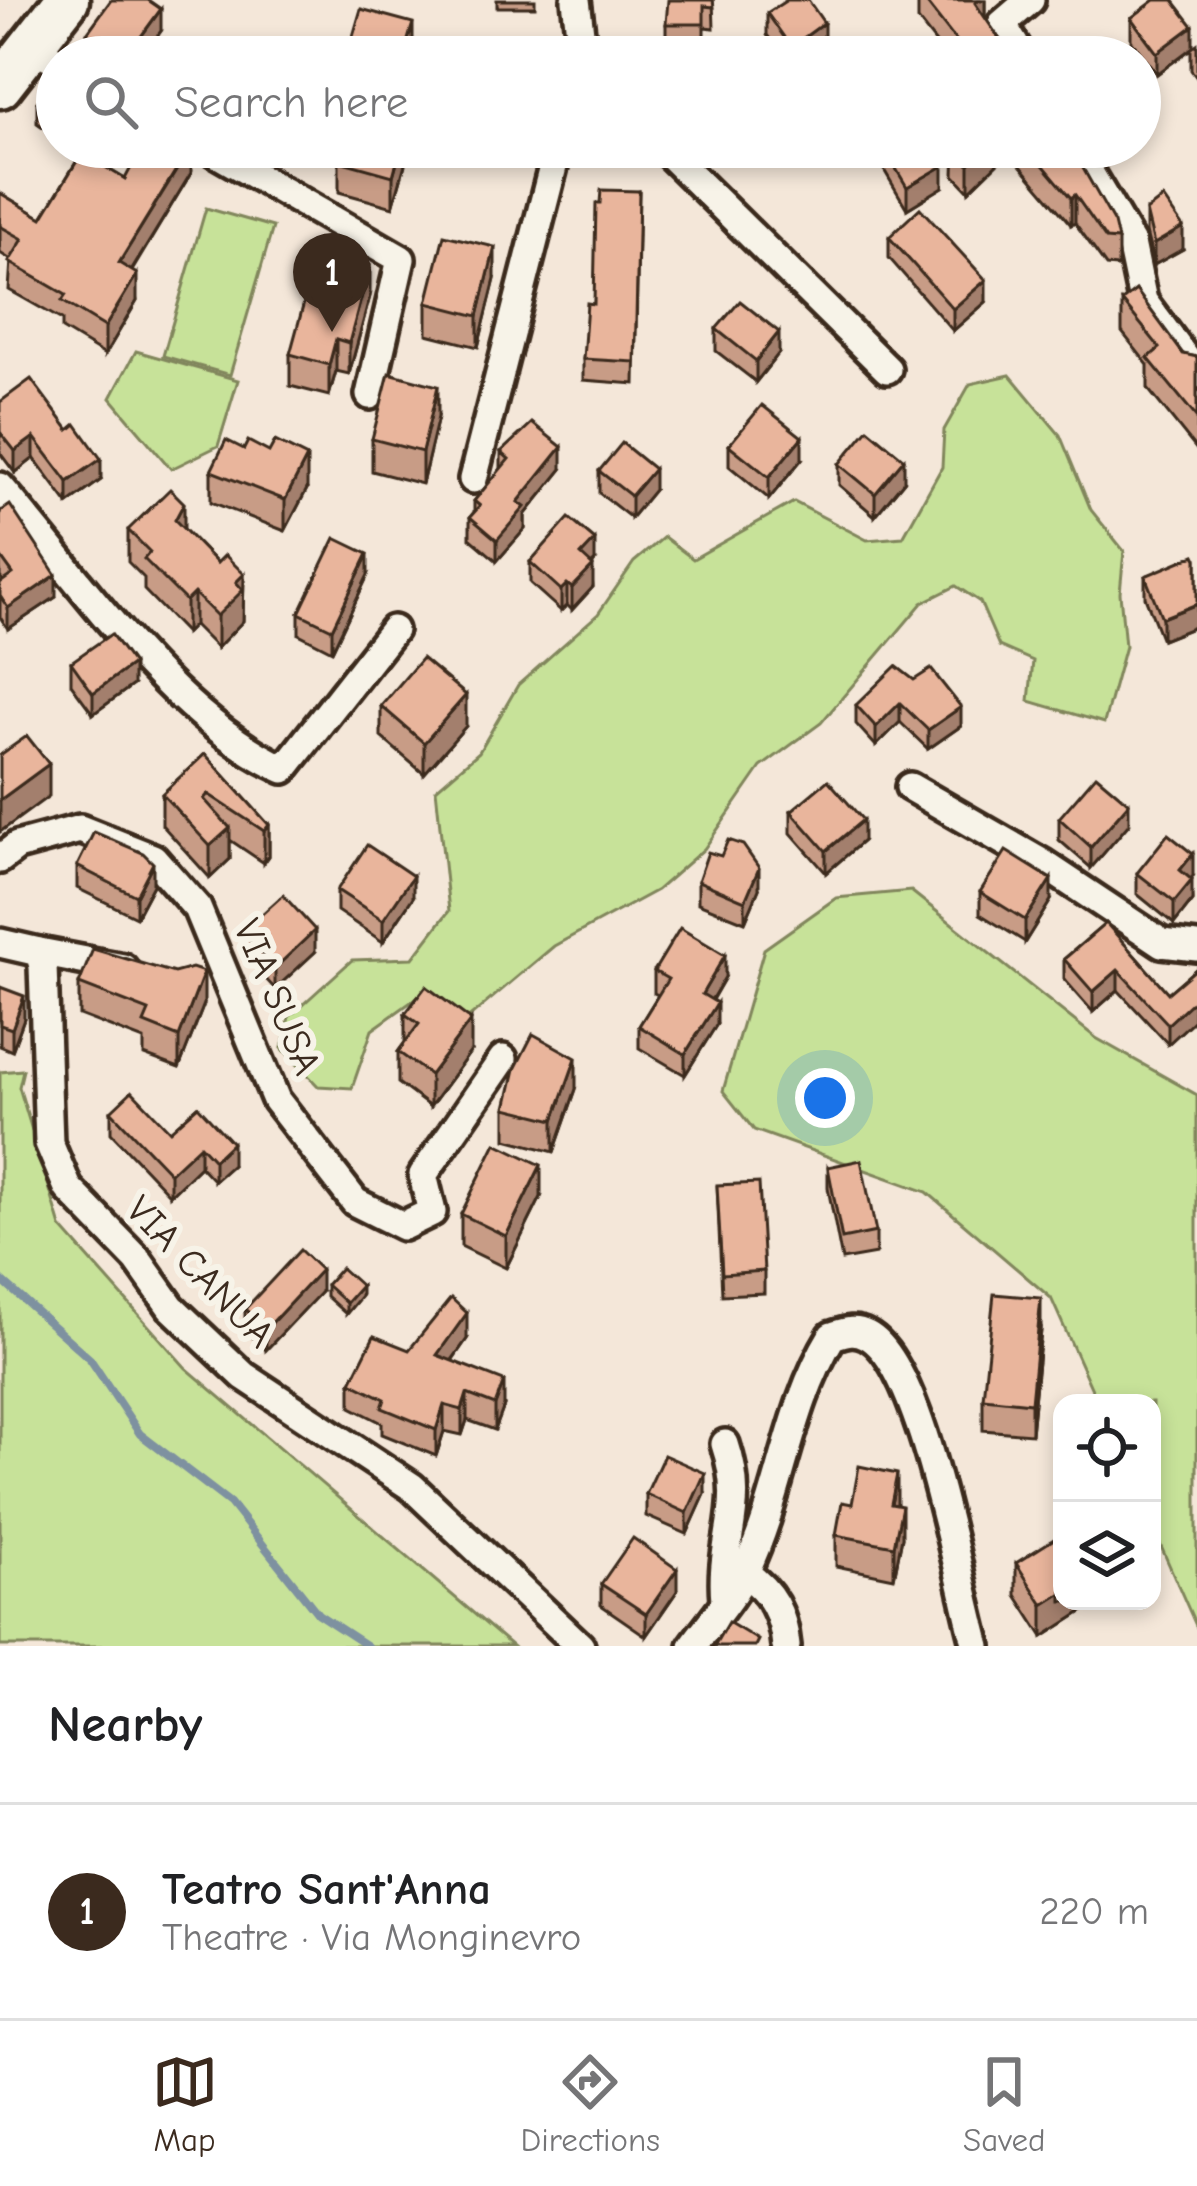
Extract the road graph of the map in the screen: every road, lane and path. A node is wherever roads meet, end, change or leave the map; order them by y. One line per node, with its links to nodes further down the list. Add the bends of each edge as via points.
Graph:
1 (67, 0): 4 (main road)
2 (576, 0): 5 (street)
3 (1030, 0): 6 (street, via 1002,25)
4 (52, 36)
5 (580, 36)
6 (1009, 36)
7 (36, 60): 8 (main road)
8 (0, 86)
9 (242, 168): 15 (street, via 401,260)
10 (553, 168): 16 (street)
11 (683, 168): 13 (street)
12 (1086, 168): 14 (street, via 1131,243 1143,301)
13 (887, 369)
14 (1197, 374)
15 (370, 395)
16 (473, 478)
17 (0, 487): 18 (street, via 183,700 240,749 284,769)
18 (393, 630)
19 (910, 787): 22 (street, via 1162,943)
20 (0, 859): 25 (street, VIA SUSA, via 17,846 80,829 153,858 197,908 276,1100 355,1202 404,1226 432,1212 423,1175)
21 (0, 944): 23 (street)
22 (1197, 947)
23 (39, 952): 24 (street); 29 (street, VIA CANUA, via 49,1143 68,1188 171,1307 244,1376 412,1487)
24 (144, 974)
25 (503, 1059)
26 (725, 1444): 28 (street, via 737,1508 722,1576)
27 (745, 1573): 28 (street); 31 (street, via 773,1599); 32 (street, via 807,1378 832,1336 853,1329 872,1336 902,1373)
28 (725, 1600): 30 (street)
29 (580, 1646)
30 (693, 1646)
31 (786, 1646)
32 (977, 1646)

